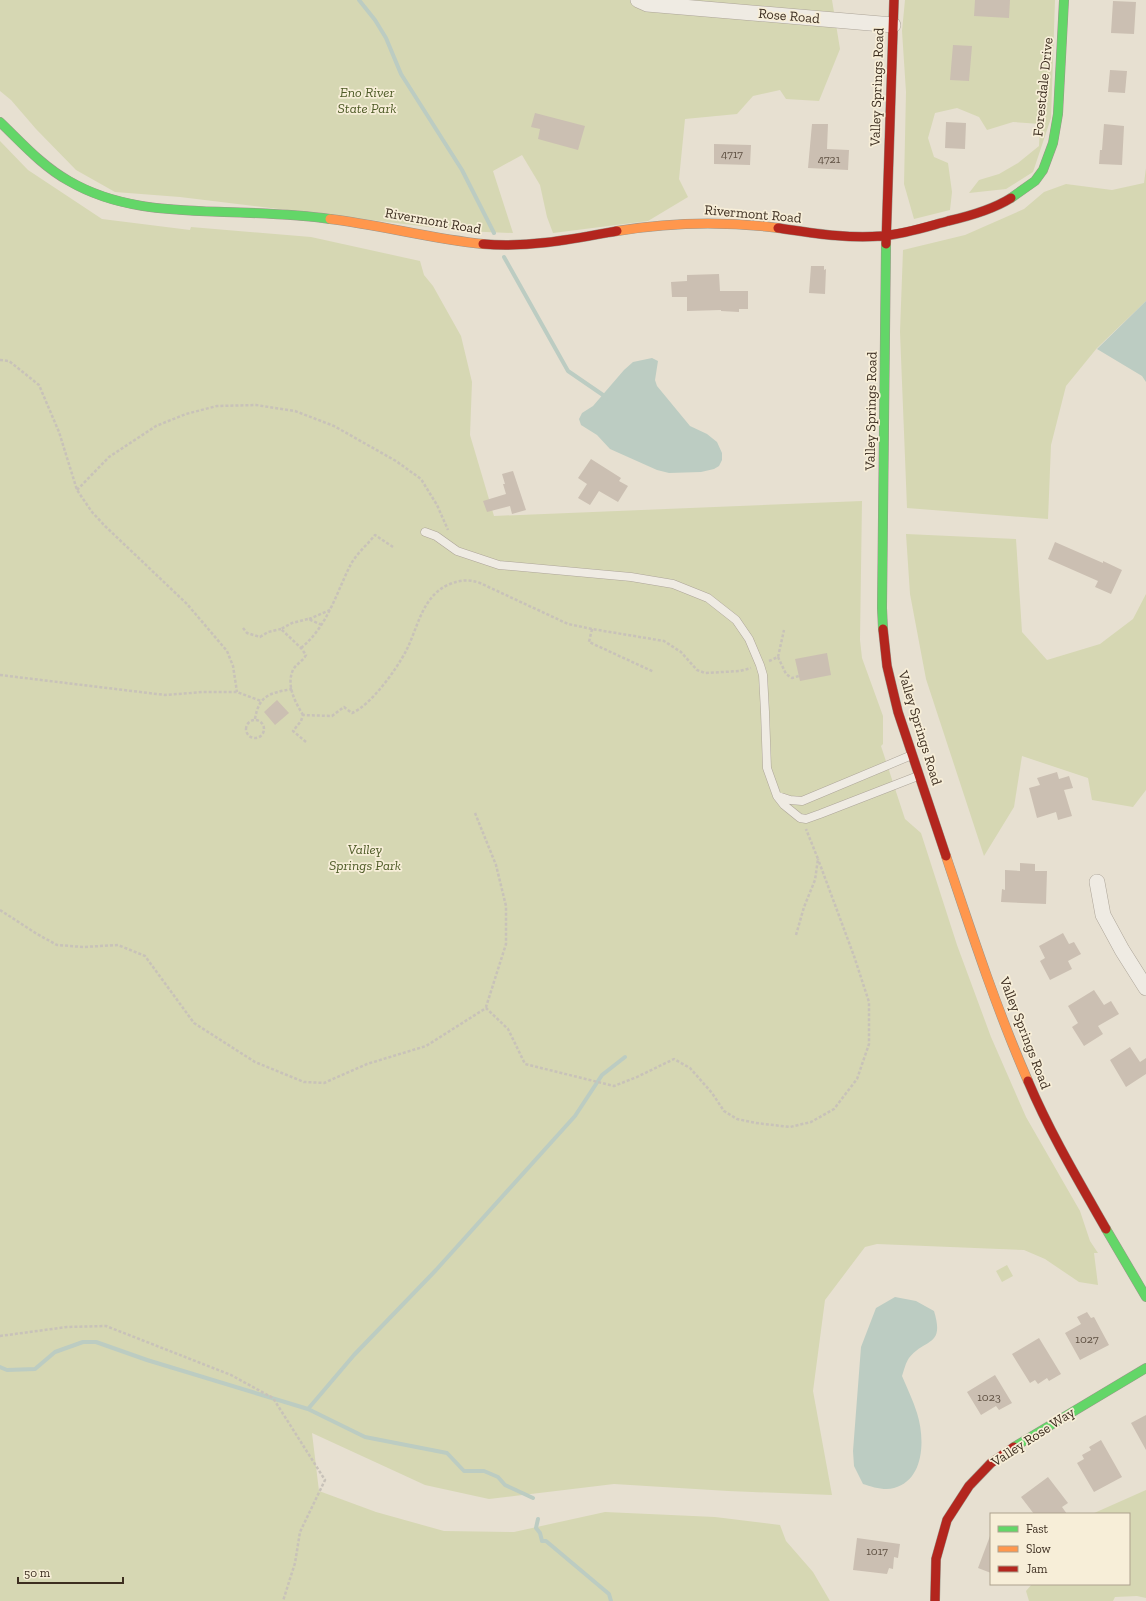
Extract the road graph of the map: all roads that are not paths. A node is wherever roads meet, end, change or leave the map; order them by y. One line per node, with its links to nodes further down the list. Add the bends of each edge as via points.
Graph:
1 (638, 0): 4 (street, Rose Road, via 647,4)
2 (894, 0): 4 (street, Valley Springs Road)
3 (1064, 0): 6 (street, Forestdale Drive, via 1057,119 1050,155 1036,180 1025,190 969,216)
4 (893, 25): 6 (street, Valley Springs Road)
5 (0, 122): 6 (street, Rivermont Road, via 39,159 71,182 94,193 150,208 338,219 464,243 492,245 572,240 622,230 687,223 726,223 848,236)
6 (886, 236): 8 (street, Valley Springs Road, via 882,608 891,688)
7 (425, 532): 10 (lane, via 436,536 457,551 499,565 631,577 673,584 708,598 736,620 749,639 760,665 763,675 766,768)
8 (912, 755): 9 (street, Valley Springs Road); 10 (lane, via 802,801)
9 (918, 776): 10 (lane, via 806,819 800,818); 13 (street, Valley Springs Road, via 973,937 1025,1076 1064,1156)
10 (777, 796)
11 (1097, 882): 12 (street, via 1103,915)
12 (1146, 988)
13 (1146, 1296)
14 (1146, 1368): 15 (street, Valley Rose Way, via 1024,1440 991,1463 969,1486 947,1520 936,1559)
15 (935, 1601)

